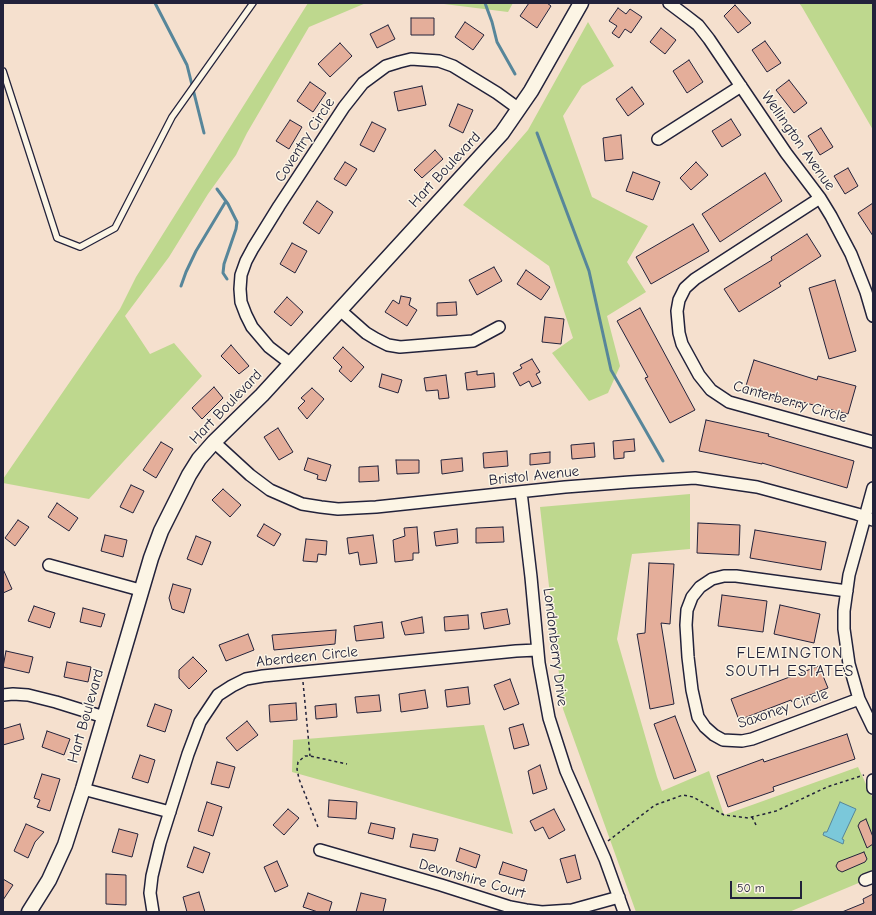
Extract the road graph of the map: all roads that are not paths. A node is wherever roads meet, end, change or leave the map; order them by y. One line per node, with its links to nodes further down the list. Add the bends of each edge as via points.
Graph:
1 (253, 3): 4 (lane, via 172,117 115,228 80,247 57,238)
2 (581, 3): 6 (street, Hart Boulevard)
3 (668, 3): 5 (street, Wellington Avenue, via 698,25)
4 (3, 71)
5 (741, 86): 7 (street); 8 (street, Wellington Avenue)
6 (519, 109): 9 (street, Hart Boulevard, via 494,142); 12 (street, Coventry Circle, via 472,77 440,61 411,59 399,62 386,66 363,83 344,107 253,248 241,275 241,302 252,327)
7 (658, 139)
8 (820, 198): 10 (street, Wellington Avenue, via 850,254); 14 (street, Canterberry Circle, via 685,288 677,311 678,333 699,375 711,390 729,402)
9 (340, 310): 11 (street, via 376,339 400,347 474,341); 12 (street, Hart Boulevard)
10 (873, 316)
11 (498, 327)
12 (290, 364): 13 (street, Hart Boulevard)
13 (214, 442): 16 (street, Bristol Avenue, via 270,490 302,504 338,510); 19 (street, Hart Boulevard, via 189,475 161,531)
14 (873, 442)
15 (873, 488): 17 (street)
16 (521, 492): 17 (street, Bristol Avenue, via 695,478 757,487); 21 (street, Londonberry Drive)
17 (869, 519): 20 (street, via 849,575)
18 (49, 565): 19 (street)
19 (140, 590): 24 (street, Hart Boulevard)
20 (847, 591): 23 (street, via 844,611 846,646); 23 (street, Saxoney Circle, via 736,576 712,579 700,587 692,597 687,610 688,657 698,717 705,727 723,740 752,739)
21 (537, 650): 29 (street, Aberdeen Circle, via 246,679 218,695 200,722); 31 (street, Londonberry Drive, via 544,699 554,736)
22 (3, 695): 24 (street, via 28,695)
23 (859, 699): 25 (street)
24 (104, 717): 28 (street, Hart Boulevard)
25 (873, 728)
26 (870, 777): 27 (street)
27 (873, 788)
28 (83, 789): 29 (street); 32 (street, Hart Boulevard, via 58,862)
29 (170, 812): 33 (street, Aberdeen Circle, via 152,876 150,893)
30 (320, 850): 31 (street, Devonshire Court, via 526,910 572,910)
31 (619, 897): 34 (street, Londonberry Drive)
32 (29, 912)
33 (153, 912)
34 (624, 912)

